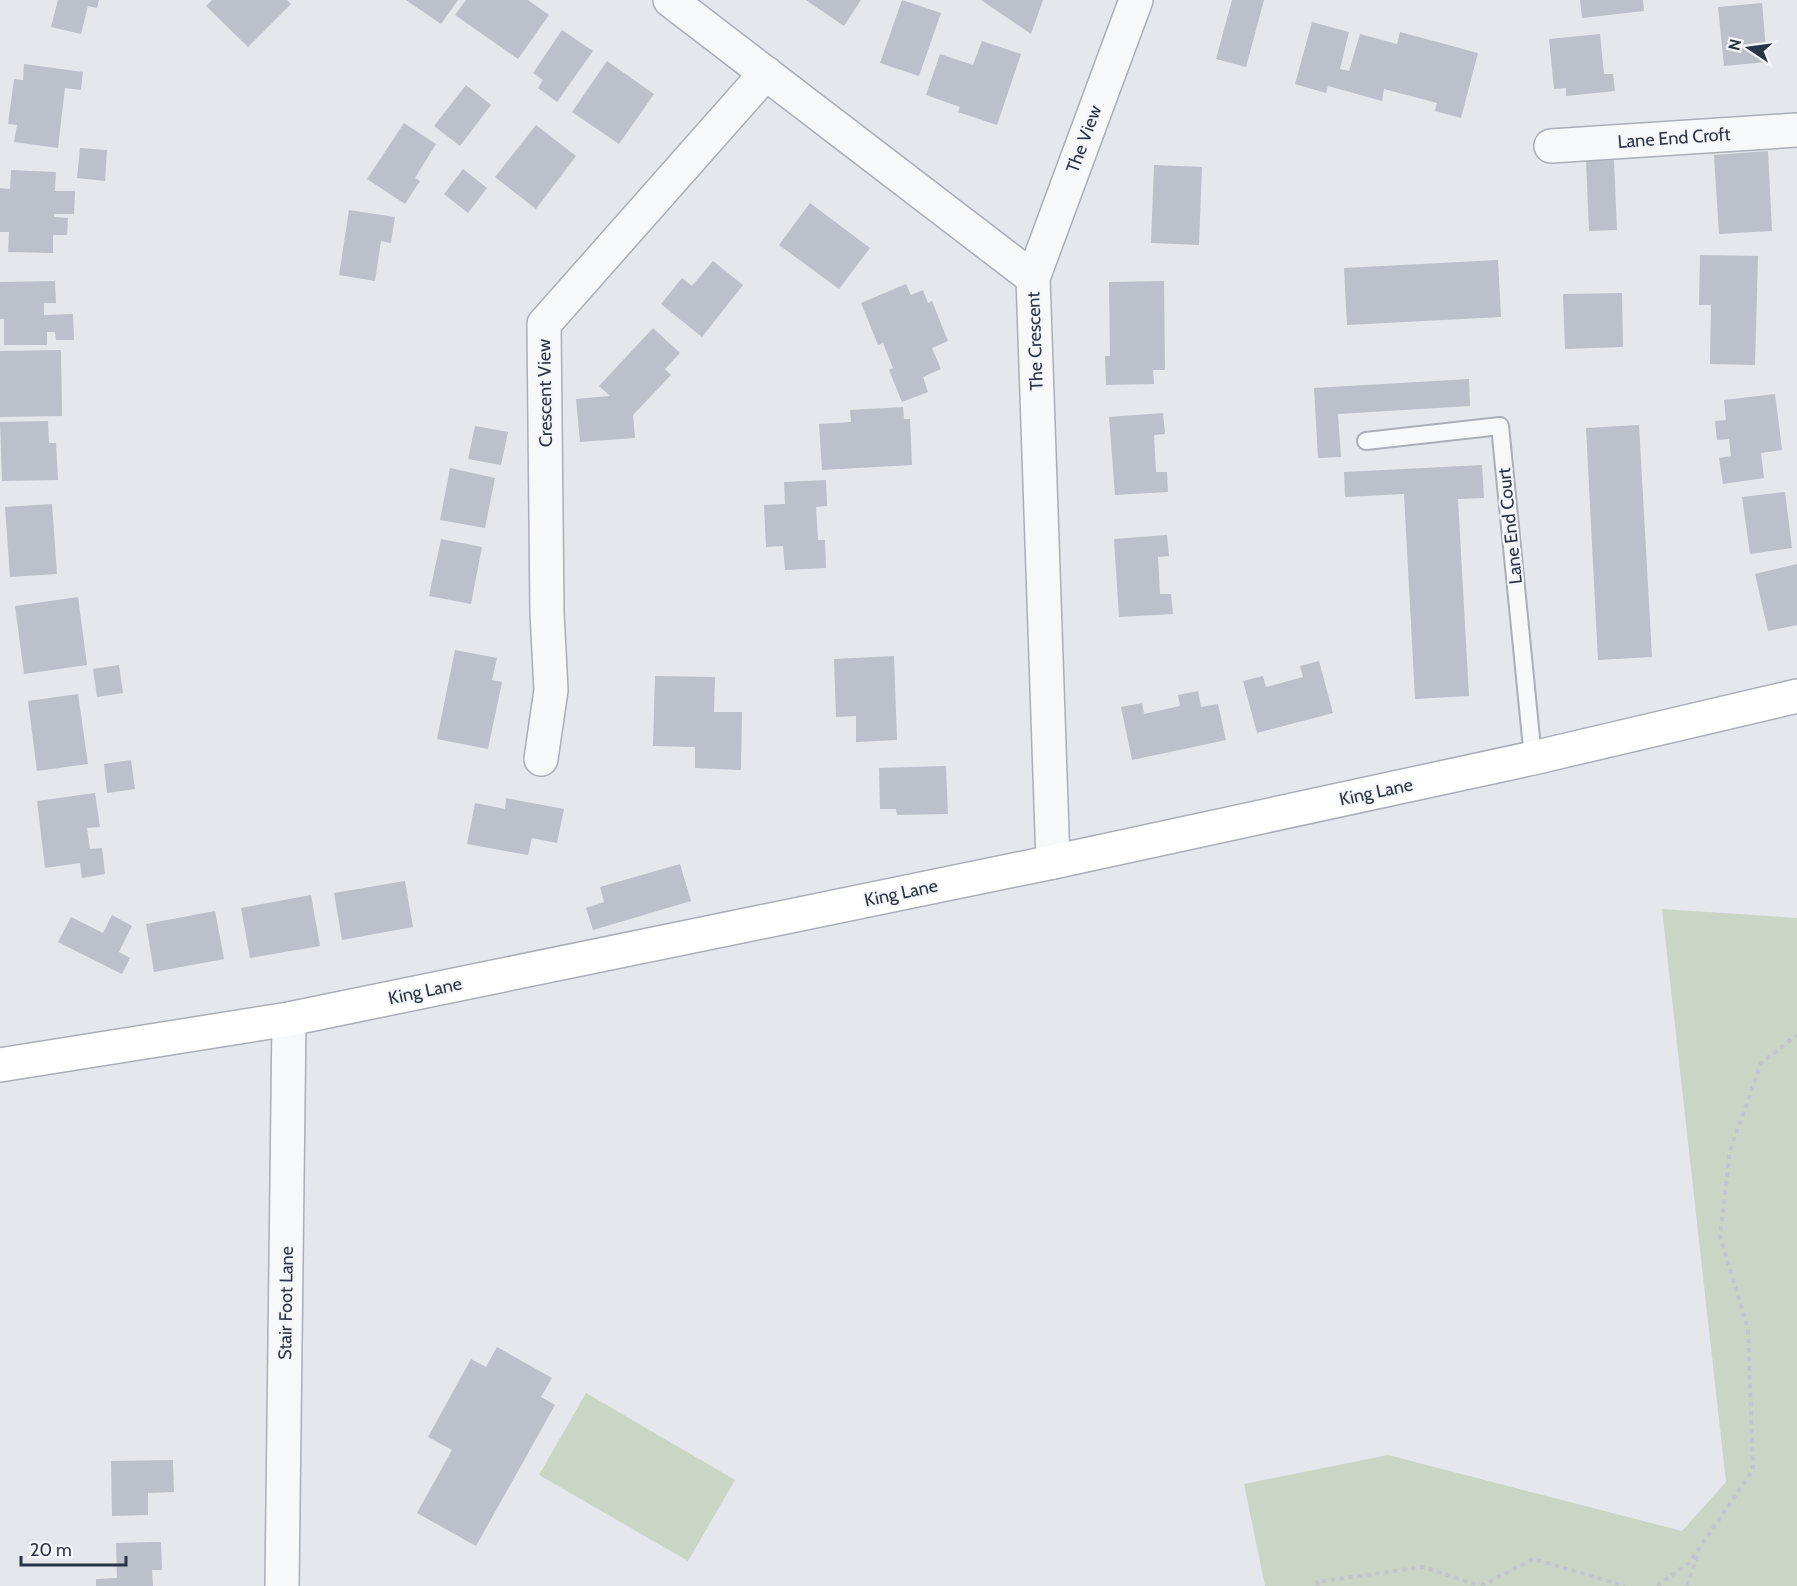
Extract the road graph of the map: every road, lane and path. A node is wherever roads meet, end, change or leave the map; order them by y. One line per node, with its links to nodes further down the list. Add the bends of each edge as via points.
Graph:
1 (670, 0): 3 (street, The Crescent)
2 (1136, 0): 6 (street, The View)
3 (766, 73): 6 (street, The Crescent); 9 (street, Crescent View, via 544,324 551,690)
4 (1797, 130): 5 (street, Lane End Croft)
5 (1551, 146)
6 (1033, 278): 11 (street, The Crescent)
7 (1366, 441): 10 (lane, Lane End Court, via 1500,426)
8 (1797, 696): 10 (street, King Lane)
9 (541, 759)
10 (1533, 759): 11 (street, King Lane)
11 (1053, 862): 12 (street, King Lane)
12 (289, 1019): 14 (street, King Lane); 16 (street, Stair Foot Lane)
13 (1797, 1035): 15 (path, via 1761,1063 1730,1151 1720,1236 1748,1330 1753,1470)
14 (0, 1065)
15 (1700, 1547): 20 (path, via 1689,1563); 21 (path)
16 (282, 1586)
17 (1318, 1586): 18 (path, via 1317,1582 1423,1568)
18 (1480, 1586): 19 (path, via 1533,1559)
19 (1625, 1586)
20 (1657, 1586)
21 (1687, 1586)

